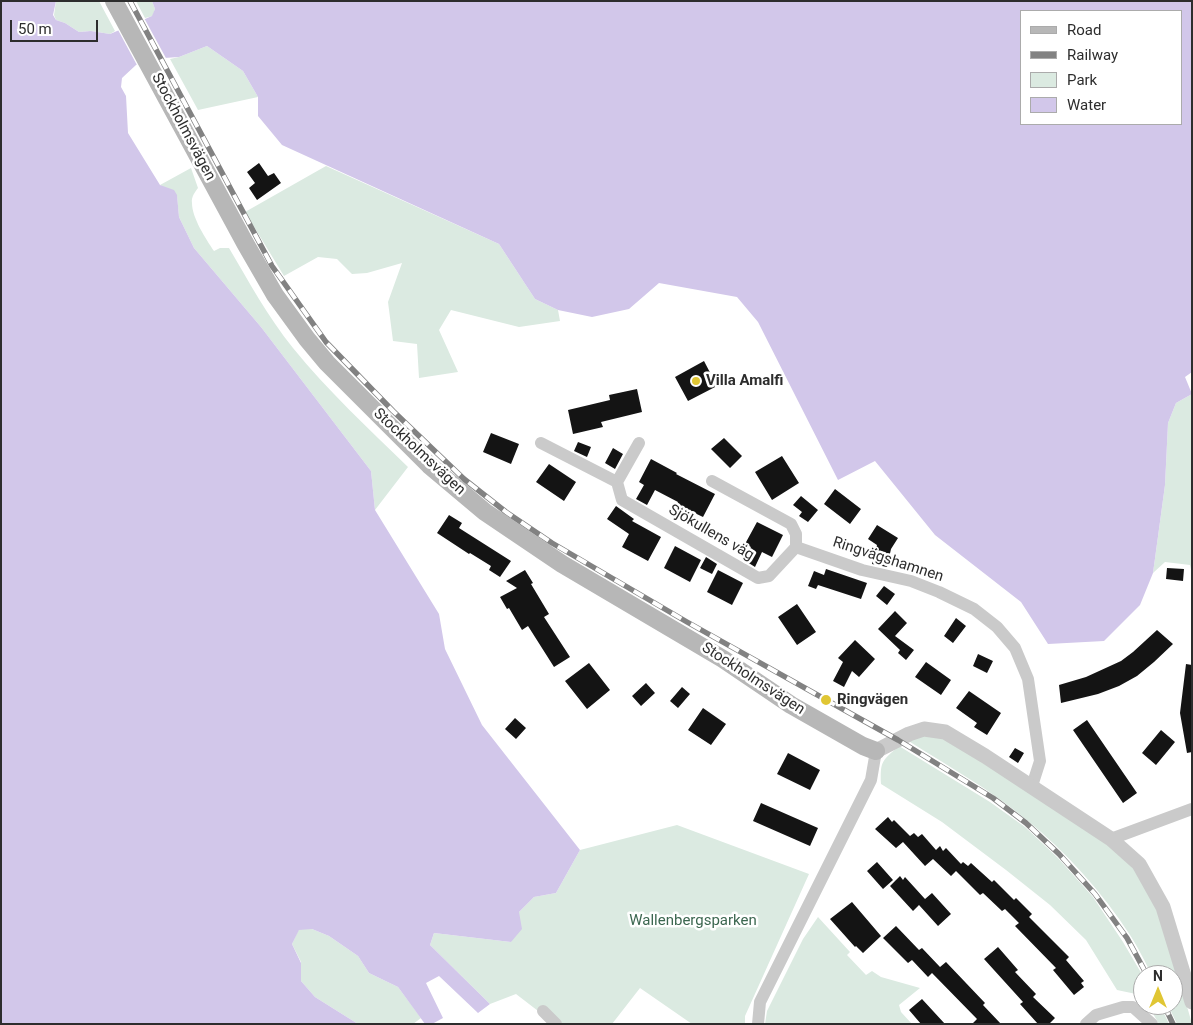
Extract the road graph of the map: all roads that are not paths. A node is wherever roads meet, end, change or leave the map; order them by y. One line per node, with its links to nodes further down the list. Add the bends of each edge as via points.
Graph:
1 (114, 1): 7 (main road, Stockholmsvägen, via 245,243 289,314 327,363 429,466 485,512 562,564 723,659 791,705)
2 (541, 443): 5 (street)
3 (639, 443): 5 (street)
4 (712, 481): 6 (street, via 791,524 796,534)
5 (617, 482): 6 (street, Sjökullens väg, via 622,500 758,578 769,576)
6 (796, 547): 8 (street, Ringvägshamnen, via 862,570 930,588 974,609 997,627 1015,648 1028,679 1040,761)
7 (876, 751): 8 (street, via 924,729 945,732); 14 (street, via 871,780 760,1002)
8 (1032, 786): 10 (street)
9 (1192, 810): 10 (street)
10 (1111, 839): 11 (street, via 1139,864 1163,907)
11 (1192, 1002)
12 (543, 1011): 13 (street)
13 (556, 1024)
14 (758, 1024)
15 (1086, 1024): 16 (street, via 1096,1015 1122,1007 1133,1007)
16 (1152, 1024)

